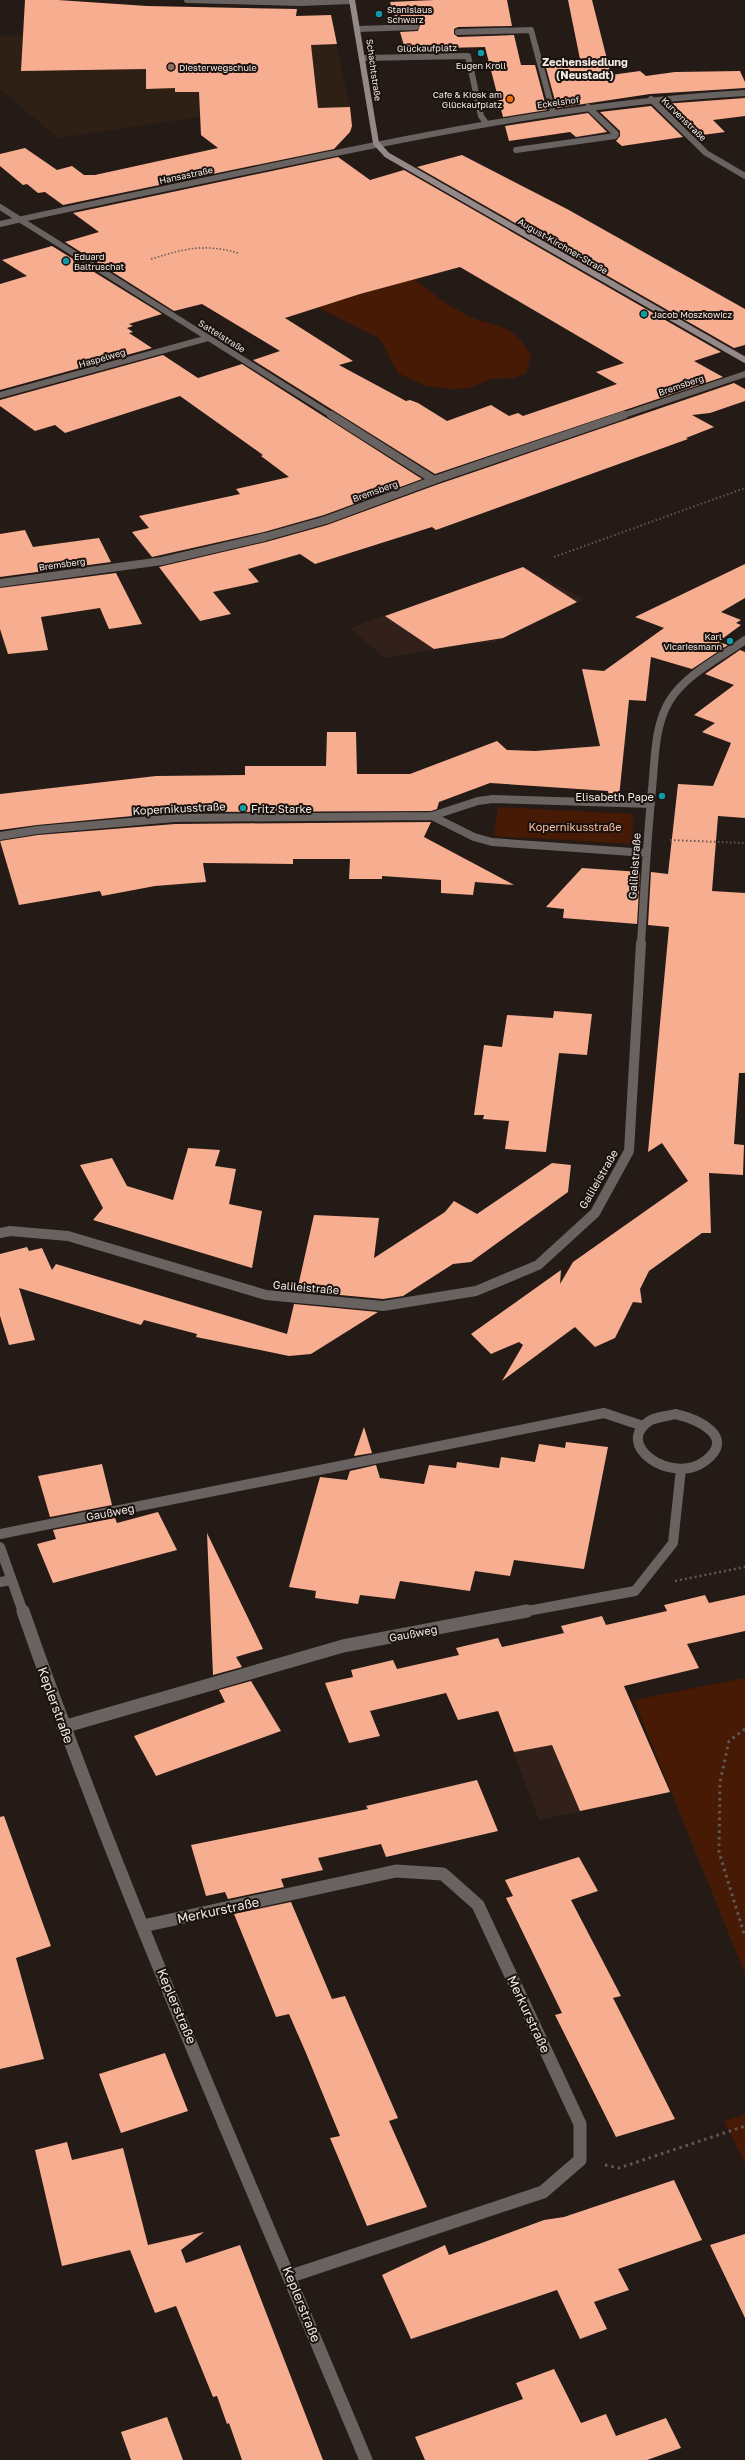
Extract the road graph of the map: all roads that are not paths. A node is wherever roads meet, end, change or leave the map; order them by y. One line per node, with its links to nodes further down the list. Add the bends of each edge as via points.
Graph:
1 (187, 0): 2 (street, via 300,3)
2 (352, 1): 4 (street, Schachtstraße)
3 (416, 27): 4 (street)
4 (358, 29): 6 (street, Schachtstraße)
5 (458, 32): 10 (street, via 531,30)
6 (363, 58): 11 (street, Glückaufplatz, via 468,56 482,116); 12 (street, Schachtstraße)
7 (745, 94): 8 (street, Eckelshof)
8 (651, 99): 9 (street, Eckelshof); 14 (street, Kurvenstraße, via 687,137 712,157)
9 (588, 107): 10 (street, Eckelshof); 13 (street, via 616,134 615,136)
10 (553, 112): 11 (street, Eckelshof)
11 (486, 123): 12 (street, Eckelshof)
12 (376, 143): 16 (street, Hansastraße); 19 (street, August-Kirchner-Straße, via 387,155)
13 (516, 150)
14 (745, 176)
15 (0, 207): 16 (street, Sattelstraße)
16 (18, 220): 17 (street, Hansastraße); 18 (street, Sattelstraße)
17 (0, 224)
18 (208, 338): 21 (street, Haspelweg); 22 (street, Sattelstraße)
19 (745, 360)
20 (745, 374): 22 (street, Bremsberg)
21 (0, 395)
22 (434, 480): 23 (street, Bremsberg, via 326,520 265,537 162,561)
23 (0, 583)
24 (745, 640): 25 (street, Galileistraße, via 684,683 669,701 656,746)
25 (651, 804): 26 (street, Kopernikusstraße, via 499,798 478,801); 28 (street, Galileistraße)
26 (432, 816): 27 (street, Kopernikusstraße, via 175,818 37,830); 28 (street, Kopernikusstraße, via 474,837 492,842)
27 (0, 836)
28 (646, 853): 29 (street, Galileistraße, via 629,1151 595,1213 538,1265 476,1291 383,1306 266,1295 68,1236 10,1231)
29 (0, 1233)
30 (643, 1426): 31 (street, via 638,1434 637,1443 648,1460 660,1466); 31 (street, via 662,1415 675,1414 700,1420 709,1427 716,1440 714,1453 698,1466); 32 (street, Gaußweg, via 604,1413)
31 (681, 1469): 35 (street, Gaußweg, via 673,1543 635,1591 343,1646)
32 (0, 1534)
33 (0, 1547): 34 (street, Keplerstraße)
34 (6, 1581): 35 (street, Keplerstraße)
35 (63, 1727): 36 (street, Keplerstraße)
36 (143, 1926): 37 (street, Keplerstraße); 37 (street, Merkurstraße, via 396,1871 443,1874 478,1905 580,2124 580,2160 543,2192)
37 (291, 2276): 38 (street, Keplerstraße)
38 (366, 2460)

